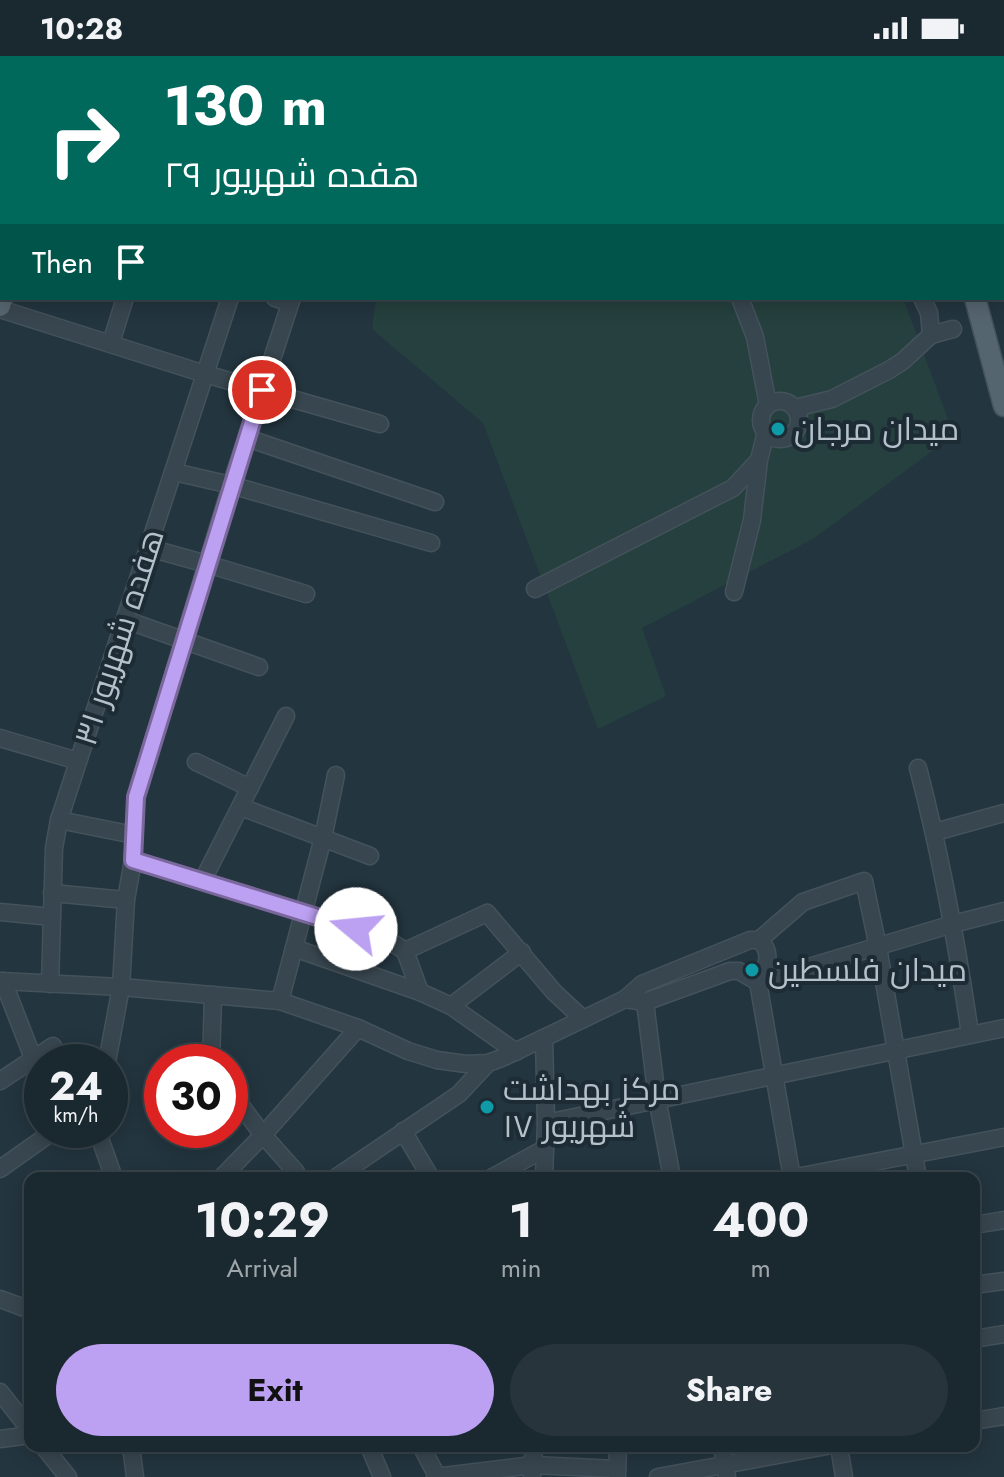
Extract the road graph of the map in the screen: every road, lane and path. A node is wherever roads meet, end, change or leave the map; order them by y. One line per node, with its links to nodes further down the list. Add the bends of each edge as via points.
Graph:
1 (124, 300): 10 (street)
2 (229, 300): 11 (street, هفده شهریور ۳۱)
3 (286, 300): 12 (street)
4 (741, 300): 13 (street, via 755,337)
5 (923, 300): 9 (street)
6 (976, 300): 14 (main road)
7 (0, 307): 10 (street)
8 (953, 329): 9 (street)
9 (931, 335): 15 (street, via 889,370 832,399)
10 (111, 343): 11 (street)
11 (205, 374): 12 (street); 20 (street, هفده شهریور ۳۱)
12 (262, 390): 16 (street); 18 (street)
13 (768, 405): 15 (street, via 782,401); 17 (street, via 761,418)
14 (1004, 406)
15 (795, 408): 17 (street, via 799,421 792,434 778,438)
16 (380, 424)
17 (766, 432): 19 (street)
18 (247, 438): 21 (street); 22 (street)
19 (759, 460): 26 (street, via 733,488); 27 (street, via 752,520)
20 (174, 472): 21 (street); 24 (street, هفده شهریور ۳۱)
21 (231, 485): 23 (street); 25 (street)
22 (435, 502)
23 (431, 543)
24 (149, 548): 25 (street); 29 (street, هفده شهریور ۳۱)
25 (207, 564): 28 (street); 30 (street)
26 (535, 589)
27 (734, 592)
28 (306, 594)
29 (126, 620): 30 (street); 34 (street, هفده شهریور ۳۱)
30 (185, 640): 31 (street); 43 (street, via 136,797)
31 (259, 667)
32 (286, 716): 38 (street)
33 (0, 738): 34 (street)
34 (78, 761): 41 (street, هفده شهریور ۳۱)
35 (196, 762): 38 (street)
36 (918, 768): 42 (street)
37 (336, 775): 44 (street)
38 (250, 788): 39 (street)
39 (241, 807): 44 (street); 47 (street)
40 (1004, 813): 42 (street)
41 (59, 820): 43 (street); 48 (street, هفده شهریور ۳۱)
42 (935, 832): 54 (street)
43 (134, 835): 46 (street)
44 (323, 838): 45 (street); 52 (street)
45 (370, 856)
46 (133, 860): 47 (street); 49 (street)
47 (203, 880): 52 (street)
48 (52, 893): 49 (street); 53 (street, هفده شهریور ۳۱)
49 (126, 900): 63 (street)
50 (1004, 911): 54 (street)
51 (0, 912): 53 (street)
52 (304, 913): 57 (street); 58 (street, via 382,936)
53 (52, 917): 62 (street, هفده شهریور ۳۱)
54 (953, 924): 56 (street); 73 (street)
55 (759, 940): 56 (street, via 803,902 864,881); 61 (street, via 768,966); 66 (street, via 642,984)
56 (878, 947): 61 (street); 78 (street)
57 (294, 948): 64 (street); 67 (street)
58 (405, 951): 59 (street, via 487,913); 64 (street)
59 (522, 952): 69 (street); 70 (street)
60 (2, 981): 62 (street); 75 (street)
61 (758, 982): 68 (street, via 730,971); 82 (street)
62 (50, 984): 63 (street)
63 (121, 987): 65 (street); 76 (street)
64 (420, 992): 69 (street)
65 (213, 995): 67 (street); 77 (street)
66 (625, 999): 68 (street); 70 (street)
67 (280, 1001): 71 (street)
68 (645, 1002): 84 (street)
69 (451, 1006): 79 (street)
70 (583, 1019): 74 (street)
71 (358, 1028): 80 (street, via 437,1060); 88 (street)
72 (1004, 1028): 73 (street)
73 (970, 1034): 78 (street)
74 (544, 1038): 79 (street); 86 (street)
75 (27, 1044)
76 (110, 1044)
77 (212, 1044)
78 (894, 1050): 82 (street); 93 (street)
79 (516, 1052): 80 (street)
80 (488, 1063): 87 (street, via 459,1094)
81 (24, 1064): 83 (street)
82 (774, 1076): 84 (street); 103 (street)
83 (0, 1081)
84 (657, 1098): 86 (street); 102 (street)
85 (248, 1115): 88 (street)
86 (546, 1123): 92 (street)
87 (403, 1131): 98 (street); 99 (street)
88 (263, 1135): 96 (street); 97 (street)
89 (1004, 1137): 93 (street)
90 (30, 1148): 94 (street)
91 (103, 1148): 95 (street)
92 (544, 1149): 100 (street); 101 (street)
93 (914, 1154): 104 (street); 105 (street)
94 (0, 1169)
95 (112, 1172)
96 (227, 1172)
97 (296, 1172)
98 (344, 1172)
99 (427, 1172)
100 (502, 1172)
101 (544, 1172)
102 (671, 1172)
103 (791, 1172)
104 (822, 1172)
105 (917, 1172)
106 (1004, 1220): 107 (street)
107 (980, 1224)
108 (1004, 1281): 109 (street)
109 (980, 1284)
110 (0, 1299): 111 (street)
111 (24, 1308)
112 (1004, 1334): 113 (street)
113 (980, 1338)
114 (0, 1392): 117 (street)
115 (1004, 1416): 116 (street)
116 (980, 1420)
117 (24, 1424)
118 (24, 1433): 119 (street)
119 (0, 1439)
120 (48, 1452): 131 (street)
121 (132, 1452): 132 (street)
122 (372, 1452): 133 (street)
123 (424, 1452): 130 (street)
124 (618, 1452): 129 (street)
125 (802, 1452): 127 (street)
126 (840, 1452): 135 (street)
127 (726, 1470): 134 (street)
128 (533, 1471): 129 (street); 130 (street)
129 (617, 1473)
130 (436, 1476)
131 (68, 1477)
132 (135, 1477)
133 (382, 1477)
134 (658, 1477)
135 (844, 1477)

